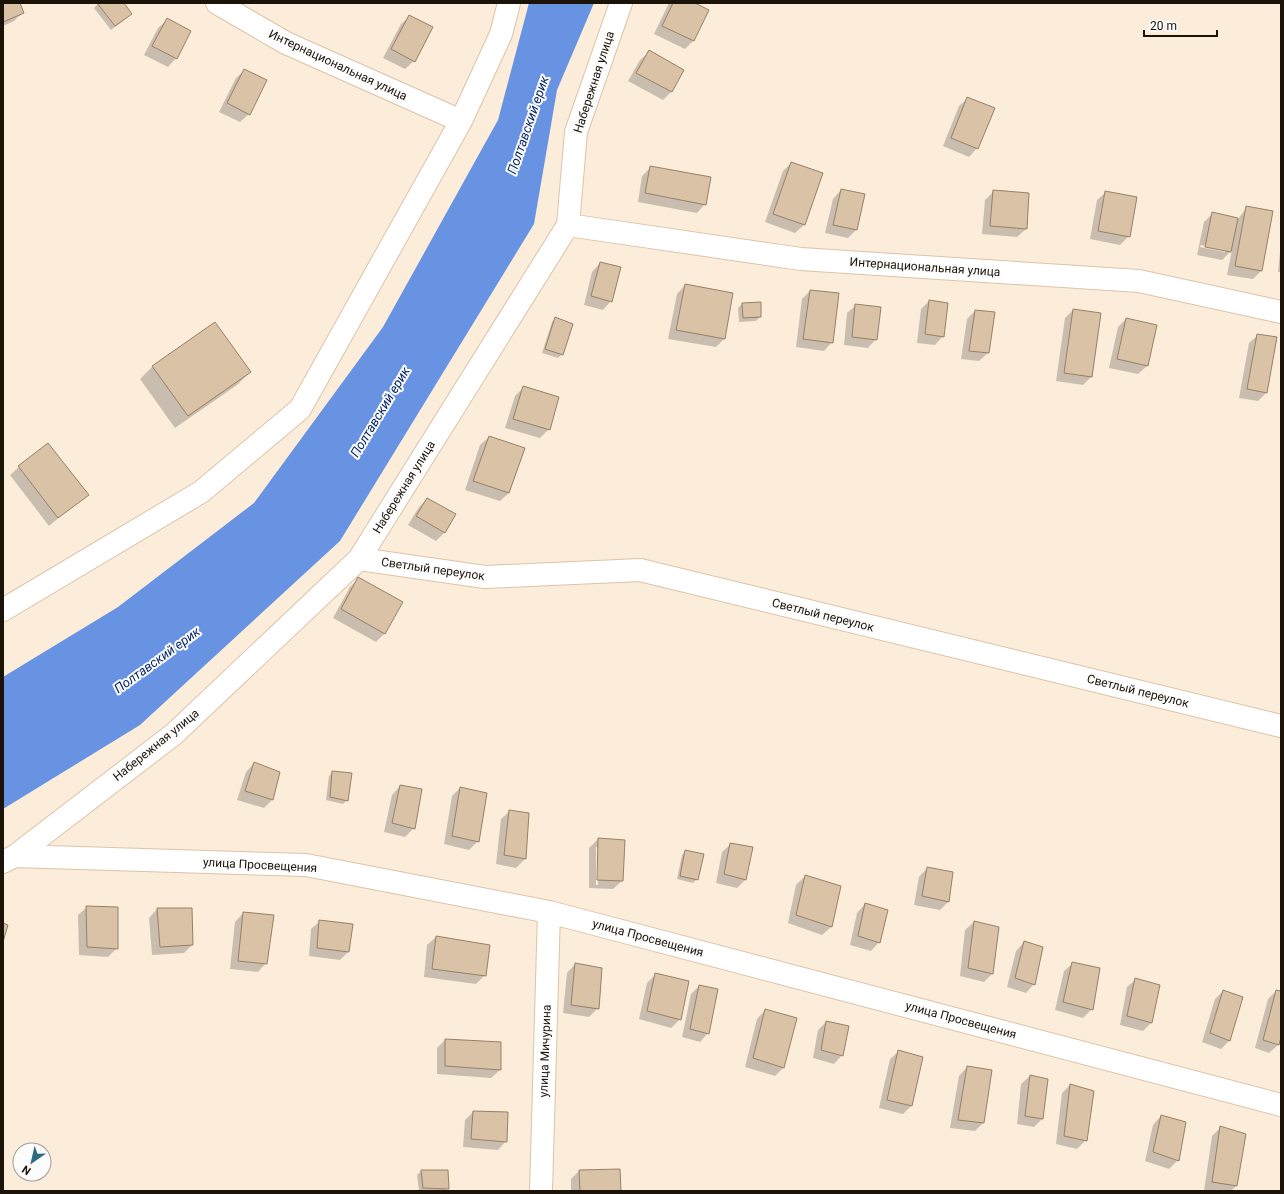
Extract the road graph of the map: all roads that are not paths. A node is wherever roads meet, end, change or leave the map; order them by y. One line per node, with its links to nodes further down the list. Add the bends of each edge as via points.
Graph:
1 (217, 3): 4 (street, Интернациональная улица, via 286,44)
2 (509, 3): 4 (street, via 501,34)
3 (621, 3): 5 (street, Набережная улица, via 576,132)
4 (461, 121): 8 (street, via 300,409 201,492)
5 (568, 225): 6 (street, Интернациональная улица, via 801,259 1139,281); 7 (street, Набережная улица)
6 (1281, 312)
7 (359, 559): 9 (street, Светлый переулок, via 485,578 640,570); 10 (street, Набережная улица, via 174,734)
8 (3, 610)
9 (1281, 726)
10 (9, 859): 11 (street, улица Просвещения, via 306,865)
11 (549, 912): 12 (street, улица Просвещения); 13 (street, улица Мичурина)
12 (1281, 1104)
13 (541, 1191)

